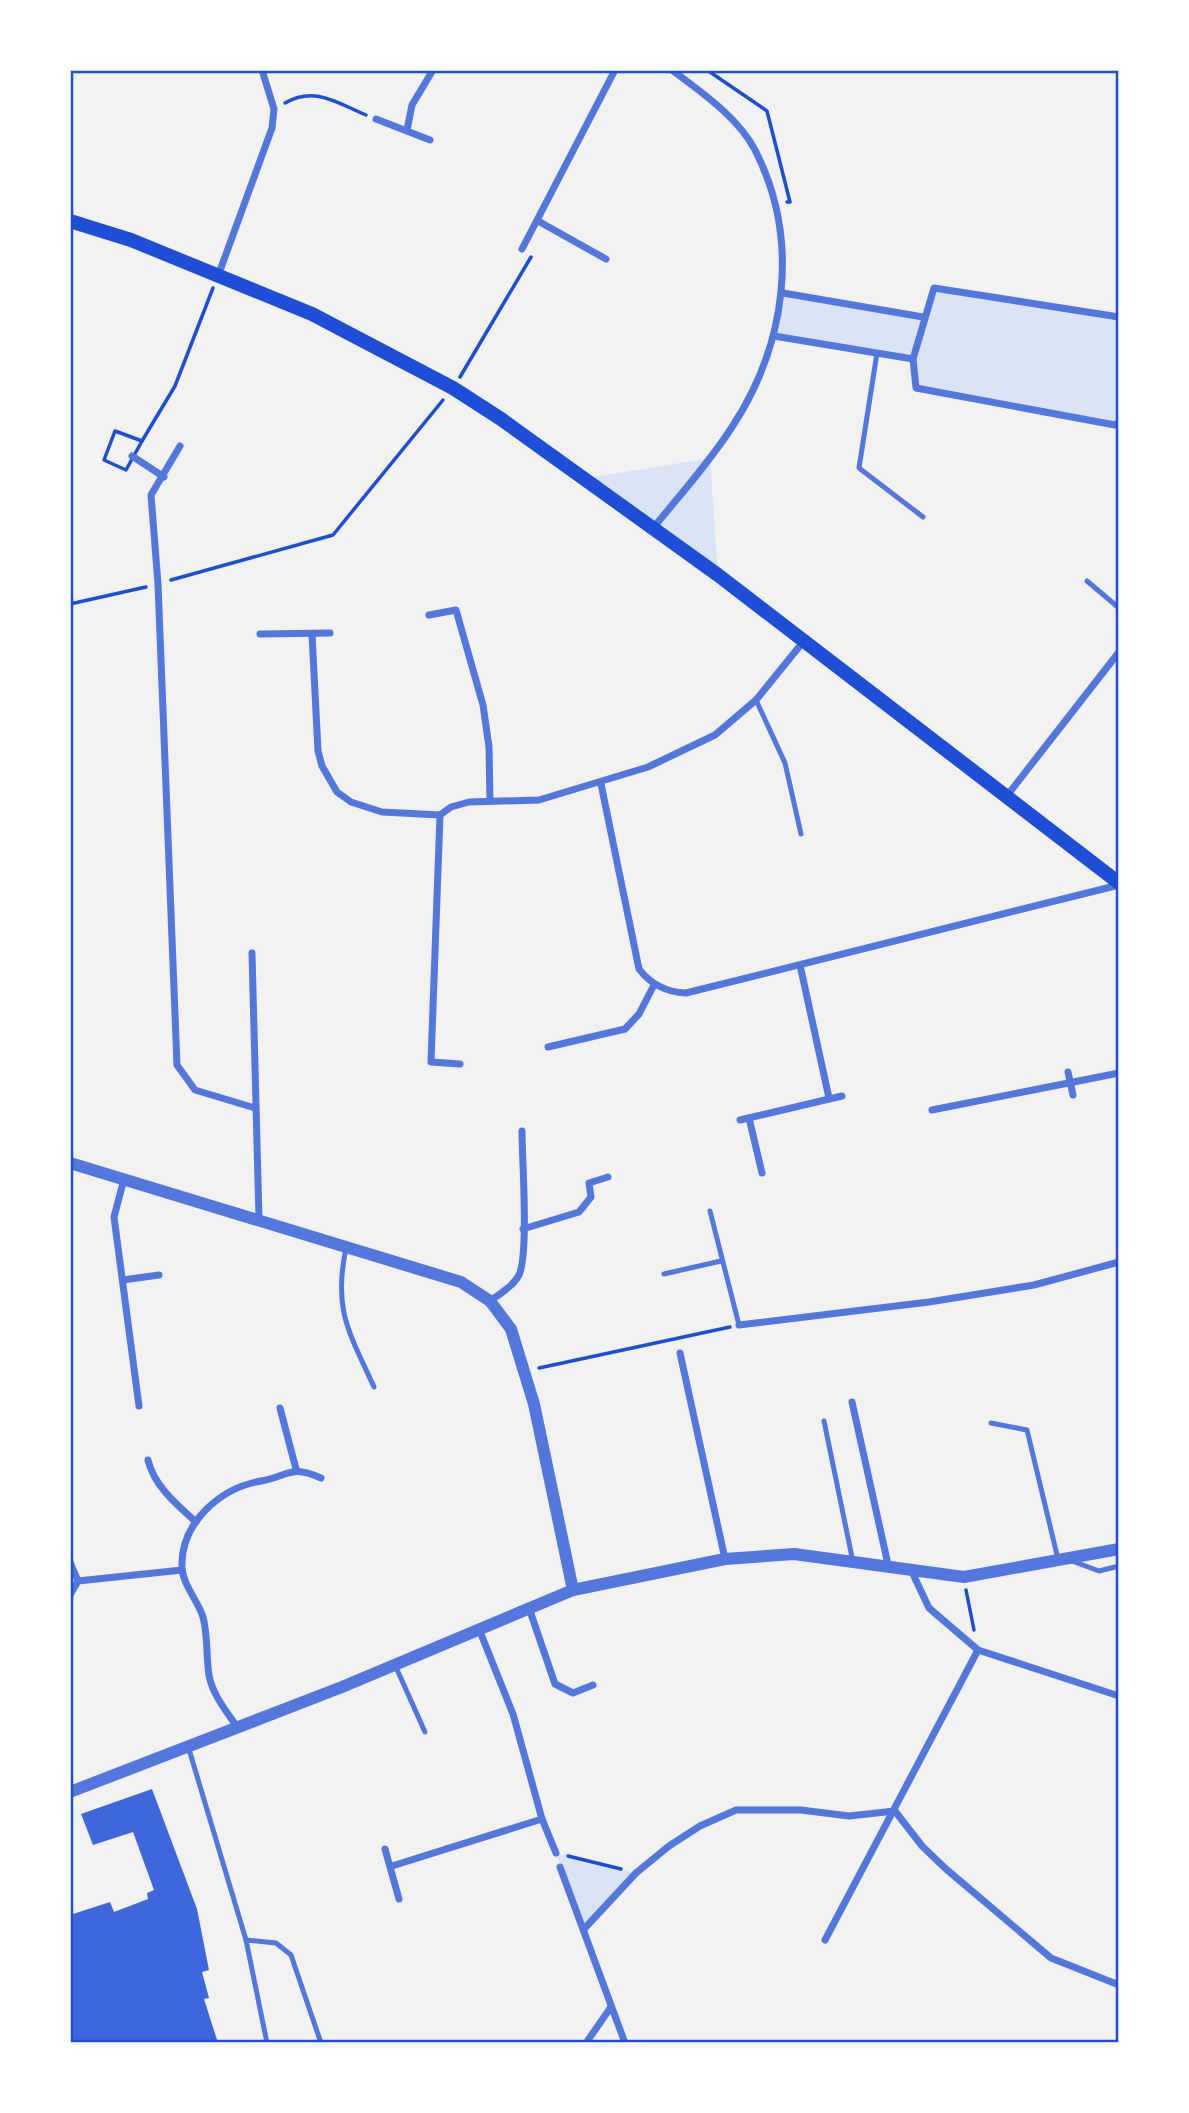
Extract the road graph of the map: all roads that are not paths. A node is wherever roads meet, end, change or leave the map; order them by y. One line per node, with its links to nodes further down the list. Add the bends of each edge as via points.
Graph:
1 (262, 70): 12 (street, via 274,109 266,152)
2 (433, 70): 6 (street, via 412,105)
3 (615, 70): 9 (street)
4 (672, 70): 13 (street, via 737,125 755,149 782,235)
5 (376, 119): 6 (street)
6 (407, 130): 7 (street)
7 (430, 141)
8 (70, 221): 12 (main road)
9 (538, 221): 10 (street); 11 (street)
10 (522, 249)
11 (606, 259)
12 (218, 276): 24 (main road, via 312,314 453,388)
13 (783, 293): 14 (street); 16 (street)
14 (923, 317): 15 (street, via 934,288); 18 (street)
15 (1119, 317)
16 (774, 336): 17 (street); 24 (street, via 733,426)
17 (877, 353): 18 (street); 23 (lane, via 859,468)
18 (913, 359): 19 (street, via 916,388 1115,425)
19 (1119, 422)
20 (180, 446): 22 (street)
21 (132, 456): 22 (street)
22 (164, 477): 51 (street, via 151,495 177,1065 195,1090)
23 (923, 517)
24 (654, 527): 31 (main road)
25 (1087, 581): 26 (lane)
26 (1119, 608)
27 (429, 615): 36 (street, via 456,610 482,705)
28 (330, 633): 30 (street)
29 (260, 634): 30 (street)
30 (312, 634): 37 (street, via 318,751 337,792 374,810)
31 (803, 642): 33 (street); 35 (main road)
32 (1119, 652): 35 (street)
33 (756, 700): 34 (street, via 737,719 693,748); 38 (lane, via 785,763)
34 (601, 784): 36 (street, via 539,800); 42 (street, via 635,956 639,969)
35 (1006, 797): 39 (main road)
36 (490, 801): 37 (street, via 451,807)
37 (440, 815): 44 (street, via 431,1062)
38 (801, 834)
39 (1119, 884): 41 (street)
40 (252, 953): 51 (street)
41 (800, 965): 42 (street, via 686,993); 50 (street)
42 (654, 985): 43 (street, via 625,1030)
43 (548, 1047)
44 (460, 1064)
45 (1068, 1072): 47 (street)
46 (1119, 1073): 47 (street)
47 (1071, 1082): 48 (street); 52 (street)
48 (1073, 1095)
49 (842, 1096): 50 (street)
50 (829, 1098): 53 (street)
51 (255, 1108): 61 (street)
52 (932, 1110)
53 (750, 1118): 54 (street); 57 (street)
54 (740, 1121)
55 (522, 1131): 62 (street)
56 (70, 1163): 59 (street)
57 (762, 1173)
58 (608, 1177): 62 (street, via 589,1183 591,1197 579,1212)
59 (124, 1179): 61 (street); 68 (street, via 114,1217)
60 (710, 1211): 64 (lane)
61 (259, 1219): 63 (street)
62 (523, 1229): 69 (street, via 518,1275)
63 (346, 1248): 69 (street, via 461,1282); 72 (lane, via 340,1300)
64 (721, 1261): 66 (lane); 70 (lane)
65 (1119, 1262): 70 (street, via 1034,1285)
66 (664, 1274)
67 (159, 1275): 68 (street)
68 (123, 1280): 74 (street)
69 (490, 1301): 92 (street, via 511,1329 526,1371)
70 (739, 1325)
71 (680, 1353): 83 (street)
72 (374, 1387)
73 (852, 1402): 88 (street)
74 (139, 1406)
75 (280, 1408): 79 (street)
76 (824, 1421): 86 (lane)
77 (991, 1423): 84 (lane, via 1027,1430)
78 (148, 1460): 81 (street, via 157,1480)
79 (296, 1469): 80 (street); 81 (street, via 229,1490)
80 (321, 1478)
81 (196, 1522): 89 (street)
82 (1119, 1549): 84 (street)
83 (725, 1559): 86 (street, via 794,1554); 92 (street)
84 (1065, 1561): 87 (lane, via 1099,1571); 90 (street, via 964,1577)
85 (70, 1562): 91 (street)
86 (853, 1562): 88 (street)
87 (1119, 1566)
88 (890, 1569): 90 (street)
89 (182, 1570): 91 (street); 100 (street, via 203,1618 209,1677)
90 (912, 1572): 96 (street, via 929,1608)
91 (78, 1581): 93 (street)
92 (573, 1590): 94 (street)
93 (70, 1595)
94 (529, 1608): 95 (street); 98 (street, via 555,1684 573,1693)
95 (479, 1629): 97 (street); 105 (street, via 513,1714)
96 (978, 1650): 99 (street); 104 (street)
97 (395, 1664): 100 (street); 101 (lane)
98 (593, 1685)
99 (1119, 1696)
100 (237, 1727): 102 (street)
101 (425, 1732)
102 (188, 1746): 103 (street); 112 (lane)
103 (70, 1792)
104 (895, 1811): 111 (street, via 849,1816 736,1810 700,1826 636,1873); 113 (street); 114 (street, via 946,1869 1051,1958)
105 (542, 1819): 107 (street); 108 (street)
106 (385, 1849): 108 (street)
107 (556, 1853)
108 (392, 1866): 110 (street)
109 (560, 1867): 111 (street)
110 (399, 1899)
111 (584, 1928): 115 (street)
112 (246, 1940): 116 (lane); 117 (lane, via 276,1943 291,1955)
113 (825, 1940)
114 (1119, 1985)
115 (611, 2007): 118 (street); 119 (street)
116 (267, 2043)
117 (321, 2043)
118 (586, 2043)
119 (625, 2043)

